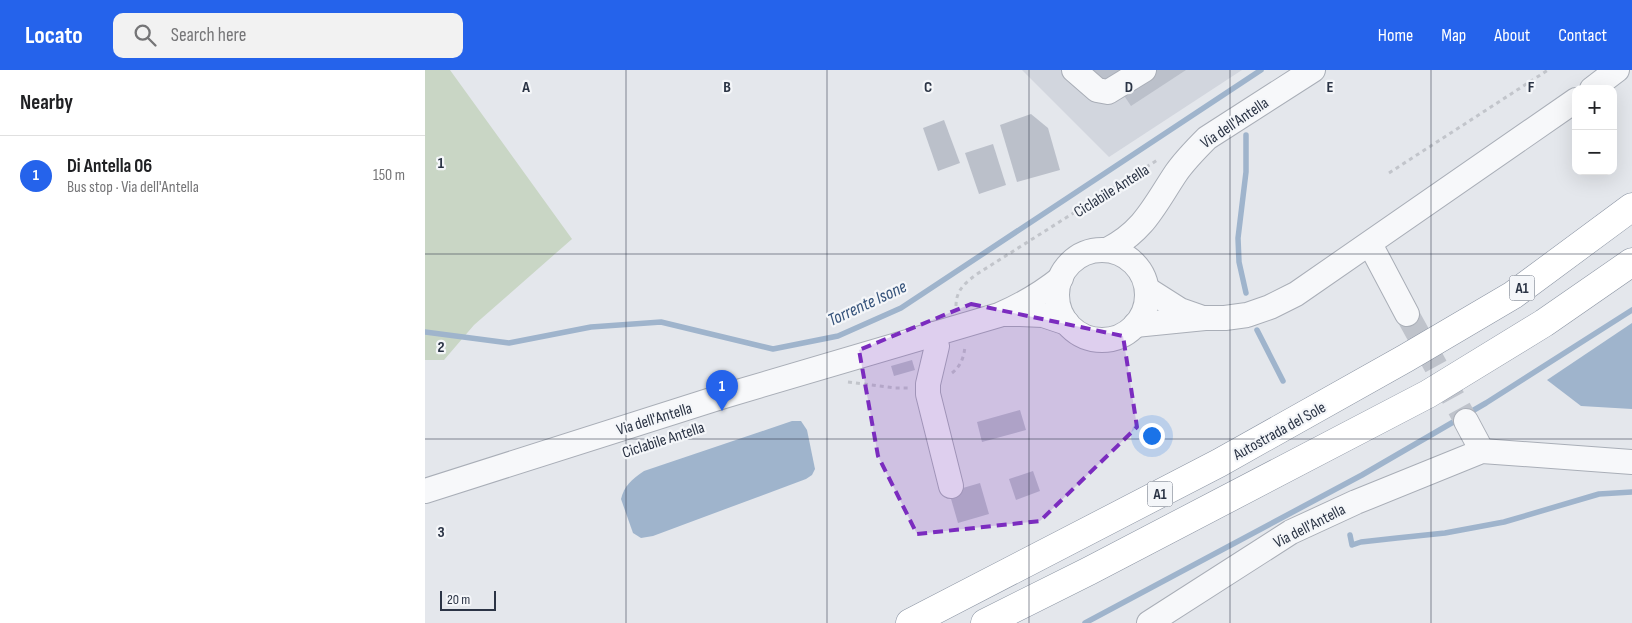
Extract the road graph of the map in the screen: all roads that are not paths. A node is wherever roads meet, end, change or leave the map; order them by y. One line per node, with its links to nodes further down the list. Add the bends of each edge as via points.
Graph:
1 (1074, 70): 2 (street, via 1097,90 1108,92)
2 (1144, 70)
3 (1313, 70): 8 (street, Via dell'Antella, via 1207,138 1177,171)
4 (1617, 70): 5 (street)
5 (1597, 85)
6 (1572, 103): 9 (street)
7 (1632, 207): 26 (highway, Autostrada del Sole / A1, via 1513,294 1406,358 1219,463)
8 (1151, 212): 10 (street, Via dell'Antella, via 1137,230); 12 (street, Via dell'Antella)
9 (1370, 244): 15 (street); 17 (street, via 1296,294 1270,307 1247,315)
10 (1107, 250): 12 (street, via 1122,254); 13 (street, Via dell'Antella, via 1095,250 1074,260)
11 (1632, 262): 27 (highway, A1, via 1544,323 1428,394)
12 (1135, 264): 14 (street)
13 (1061, 278): 16 (street, Via dell'Antella, via 1029,301); 18 (street, via 1058,301)
14 (1147, 289): 17 (street, via 1179,310); 19 (street, via 1145,308)
15 (1407, 314)
16 (999, 315): 18 (street, Via dell'Antella, via 1043,315); 20 (street, Via dell'Antella)
17 (1205, 318): 19 (street)
18 (1067, 323): 19 (street, Via dell'Antella, via 1088,338 1101,340 1125,333)
19 (1135, 325)
20 (933, 334): 24 (street, via 937,346 928,394); 25 (street, Via dell'Antella)
21 (1466, 421): 22 (street)
22 (1482, 451): 23 (street, Via dell'Antella); 28 (street, Via dell'Antella, via 1355,502 1291,532)
23 (1632, 462)
24 (951, 486)
25 (425, 491)
26 (910, 623)
27 (985, 623)
28 (1149, 623)

